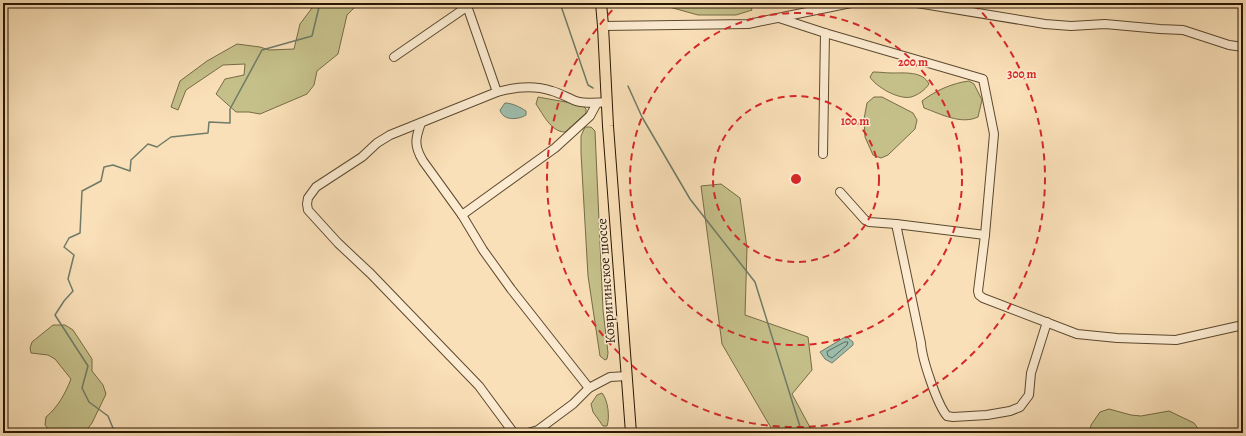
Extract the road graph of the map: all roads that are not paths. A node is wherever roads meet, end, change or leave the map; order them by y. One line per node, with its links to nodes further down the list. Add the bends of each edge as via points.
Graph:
1 (601, 3): 6 (main road)
2 (851, 3): 5 (street)
3 (917, 3): 8 (street, via 1045,24 1105,24 1183,30)
4 (467, 5): 9 (street); 10 (street)
5 (779, 18): 6 (street, via 748,24); 7 (street)
6 (603, 26): 11 (main road, Ковригинское шоссе)
7 (825, 33): 13 (street); 17 (street, via 983,78 994,134)
8 (1243, 47)
9 (394, 57)
10 (497, 92): 11 (street, via 511,88 539,88 575,100); 12 (street)
11 (602, 103): 15 (street, via 555,148); 20 (main road, Ковригинское шоссе, via 608,126)
12 (421, 123): 15 (street, via 416,143 417,151); 22 (street, via 377,143 362,158 316,187 308,198 308,210 338,244 371,274 479,386)
13 (824, 154)
14 (840, 192): 16 (street, via 865,220)
15 (462, 215): 21 (street, via 511,289)
16 (896, 224): 17 (street); 18 (street, via 922,354 947,416 987,415 1020,407 1029,395 1031,373)
17 (985, 235): 18 (street, via 979,295)
18 (1047, 322): 19 (street, via 1077,334 1176,340)
19 (1243, 324)
20 (627, 376): 21 (street, via 610,377); 24 (main road, Ковригинское шоссе)
21 (589, 388): 23 (street, via 574,404 538,430)
22 (513, 433): 23 (street)
23 (527, 433)
24 (631, 433)

